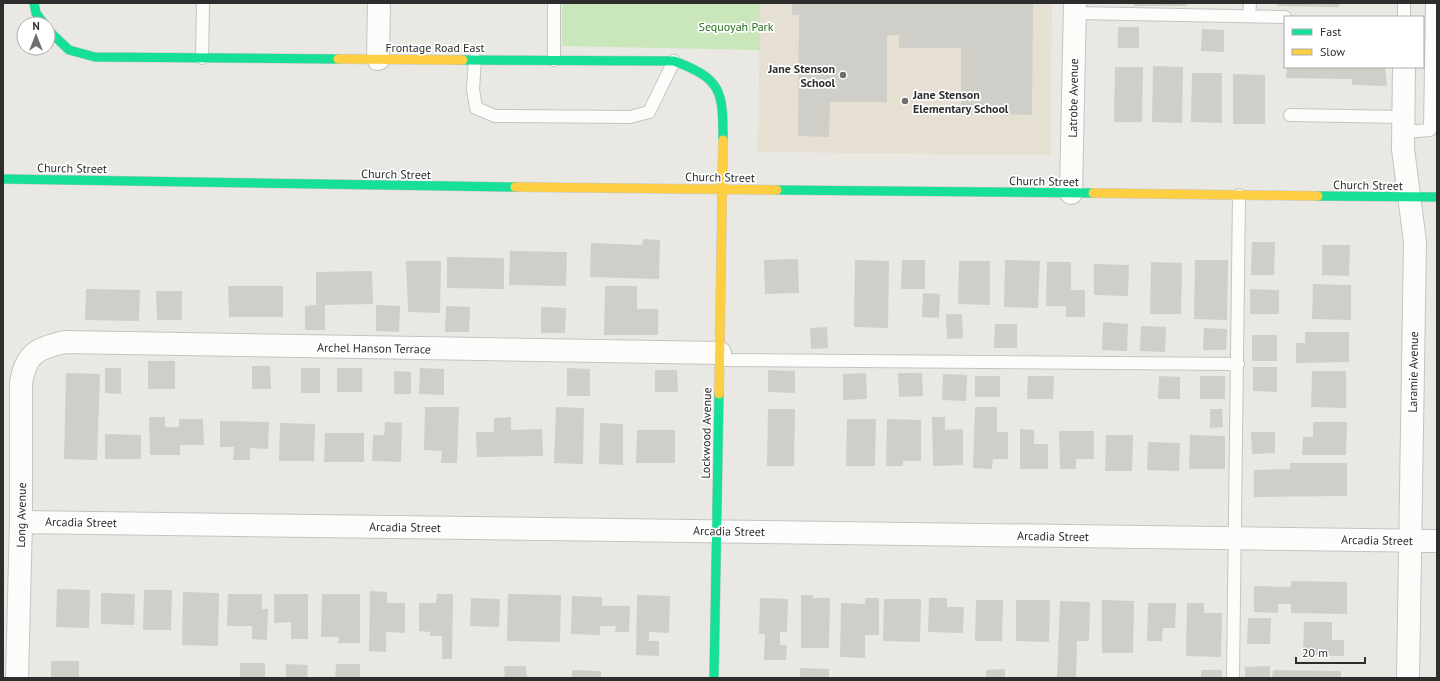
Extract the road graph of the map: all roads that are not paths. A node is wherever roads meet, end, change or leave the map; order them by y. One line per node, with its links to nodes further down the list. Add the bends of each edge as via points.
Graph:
1 (34, 3): 9 (street)
2 (203, 3): 14 (lane)
3 (378, 3): 15 (street)
4 (554, 3): 17 (lane)
5 (1250, 3): 10 (lane)
6 (1404, 3): 11 (lane)
7 (1432, 3): 21 (lane, via 1430,130)
8 (1075, 8): 10 (lane); 24 (street, Latrobe Avenue)
9 (38, 16)
10 (1249, 16): 12 (lane)
11 (1404, 16)
12 (1284, 17)
13 (56, 38): 14 (street, Frontage Road East, via 69,50 95,57)
14 (202, 58): 15 (street, Frontage Road East)
15 (378, 59): 16 (street, Frontage Road East)
16 (475, 59): 17 (street, Frontage Road East); 18 (lane, via 473,89 476,108 495,116 630,117 649,112)
17 (554, 60): 18 (street, Frontage Road East)
18 (674, 62): 23 (street, Frontage Road East, via 696,69 713,81 720,94 723,116)
19 (1404, 68): 21 (street, Laramie Avenue)
20 (1290, 115): 21 (lane)
21 (1403, 124): 26 (street, Laramie Avenue, via 1403,149)
22 (3, 179): 23 (street, Church Street)
23 (723, 189): 24 (street, Church Street); 29 (street, Lockwood Avenue)
24 (1071, 193): 25 (street, Church Street)
25 (1239, 195): 26 (street, Church Street); 30 (lane)
26 (1409, 197): 27 (street, Church Street); 34 (street, Laramie Avenue, via 1415,242)
27 (1437, 197)
28 (33, 356): 29 (street, Archel Hanson Terrace, via 46,346 65,342); 31 (street, Long Avenue, via 24,366 21,384)
29 (720, 356): 30 (lane); 32 (street, Lockwood Avenue)
30 (1238, 364): 33 (lane)
31 (21, 522): 32 (street, Arcadia Street); 36 (street, Long Avenue)
32 (716, 531): 33 (street, Arcadia Street); 37 (street, Lockwood Avenue)
33 (1236, 538): 34 (street, Arcadia Street); 38 (lane)
34 (1410, 541): 35 (street, Arcadia Street); 39 (street, Laramie Avenue)
35 (1437, 541)
36 (17, 678)
37 (714, 678)
38 (1233, 678)
39 (1408, 678)

